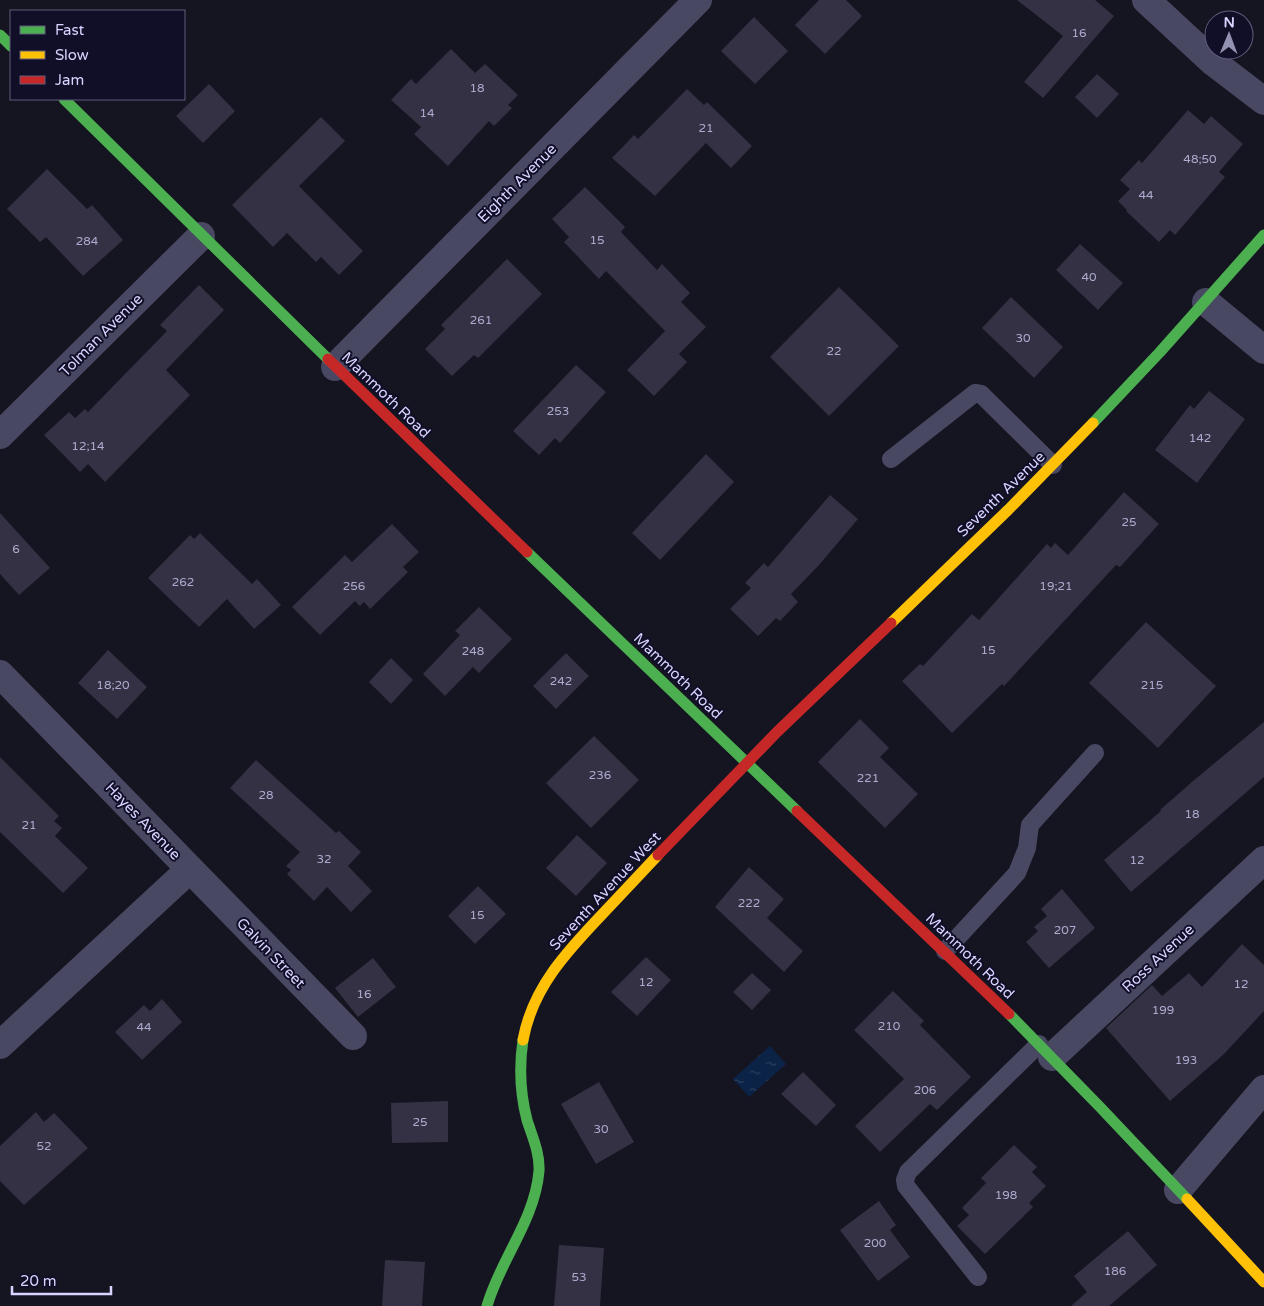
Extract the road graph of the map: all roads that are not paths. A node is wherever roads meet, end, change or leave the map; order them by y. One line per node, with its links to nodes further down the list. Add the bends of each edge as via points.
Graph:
1 (698, 0): 11 (street, Eighth Avenue)
2 (1146, 0): 6 (street, via 1213,62)
3 (0, 35): 4 (main road)
4 (10, 45)
5 (65, 100): 8 (main road, Mammoth Road)
6 (1264, 101)
7 (1264, 235): 9 (main road, Seventh Avenue)
8 (201, 236): 11 (main road, Mammoth Road); 12 (street, Tolman Avenue)
9 (1206, 302): 10 (street); 14 (main road, Seventh Avenue)
10 (1264, 350)
11 (335, 367): 17 (main road, Mammoth Road)
12 (0, 435)
13 (892, 459): 14 (lane, via 975,393 981,394)
14 (1053, 464): 17 (main road, Seventh Avenue)
15 (0, 674): 19 (street, Hayes Avenue)
16 (1094, 753): 20 (lane, via 1030,825 1027,848 1017,873)
17 (746, 762): 20 (main road, Mammoth Road); 28 (main road, Seventh Avenue West, via 562,958 533,1007 520,1058 521,1088 537,1145 540,1169 536,1194 490,1292)
18 (1264, 860): 23 (street, Ross Avenue)
19 (190, 869): 21 (street, Galvin Street); 22 (street, Hayes Avenue)
20 (945, 951): 23 (main road, Mammoth Road)
21 (353, 1036)
22 (0, 1046)
23 (1045, 1051): 25 (main road, Mammoth Road); 26 (lane, via 908,1172 905,1180 906,1186)
24 (1264, 1089): 25 (street)
25 (1178, 1190): 27 (main road, Mammoth Road)
26 (978, 1277)
27 (1264, 1282)
28 (487, 1306)

